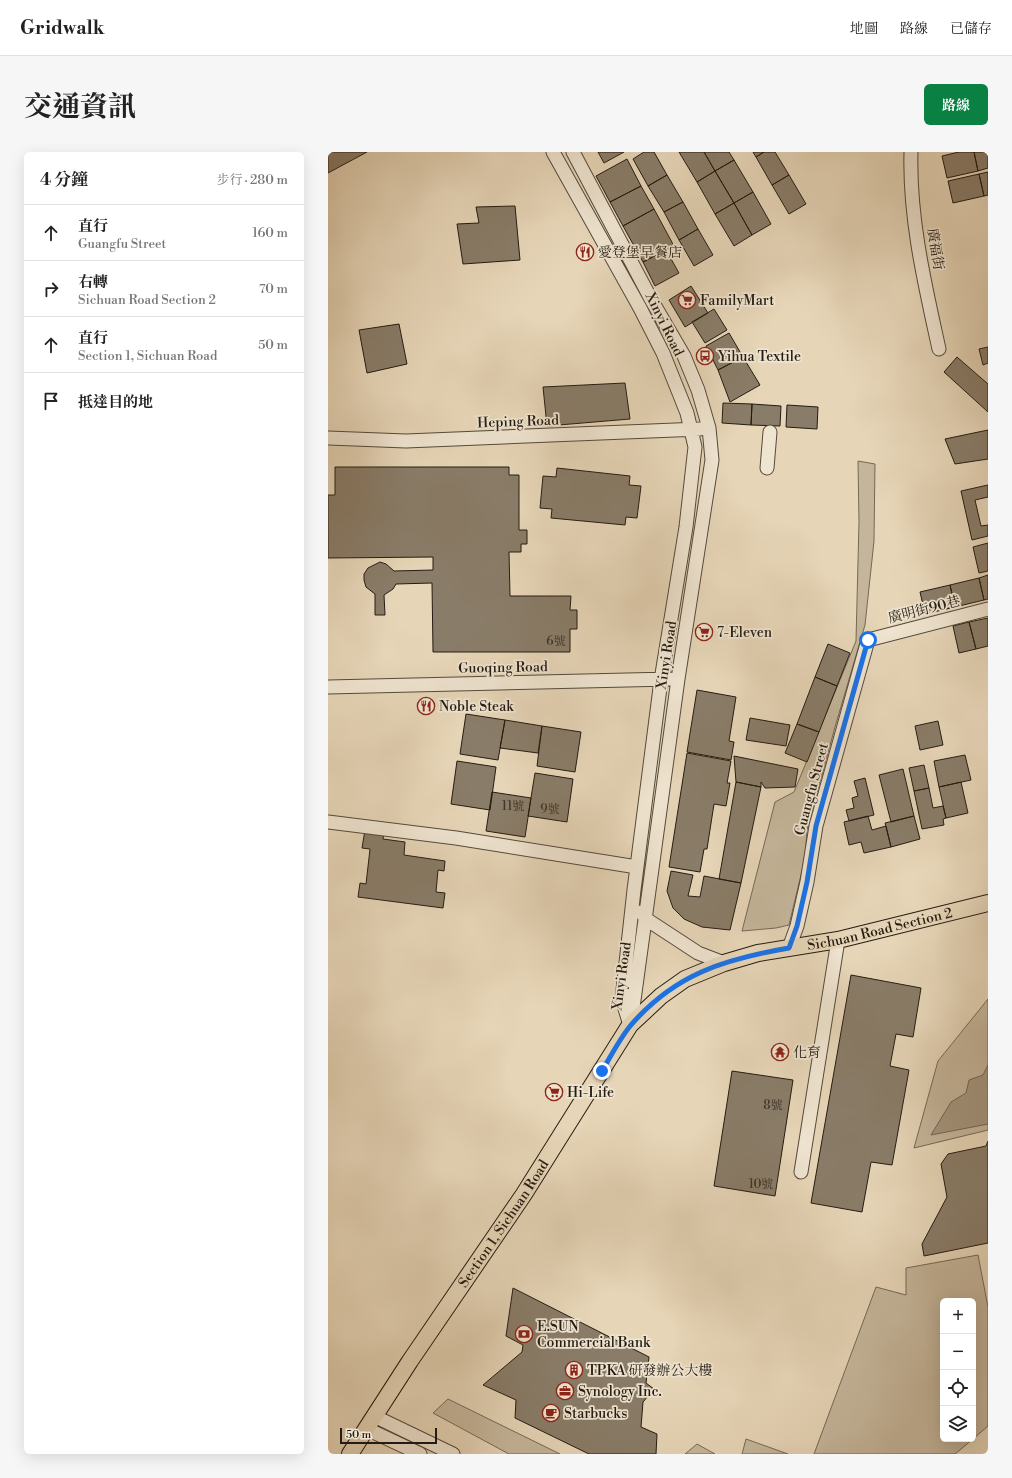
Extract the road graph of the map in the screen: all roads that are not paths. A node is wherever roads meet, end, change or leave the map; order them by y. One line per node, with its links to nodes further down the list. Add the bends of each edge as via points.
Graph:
1 (553, 152): 6 (street, Xinyi Road, via 663,353 682,398)
2 (573, 152): 5 (street, Xinyi Road, via 684,356 698,390)
3 (911, 152): 4 (street, 廣福街, via 910,167 916,224)
4 (939, 349)
5 (709, 428): 6 (street, Heping Road); 12 (street, Xinyi Road, via 712,460)
6 (692, 431): 8 (street, Heping Road, via 406,441); 13 (street, Xinyi Road, via 695,447 686,527)
7 (770, 432): 9 (street)
8 (328, 438)
9 (767, 468)
10 (988, 609): 11 (street, 廣明街90巷)
11 (868, 640): 21 (street, Guangfu Street, via 816,826 807,882)
12 (678, 679): 13 (street, Guoqing Road); 19 (street, Xinyi Road)
13 (661, 680): 14 (street, Guoqing Road); 16 (street, Xinyi Road)
14 (328, 688)
15 (328, 822): 16 (street, via 456,838)
16 (637, 867): 17 (street, Xinyi Road)
17 (634, 890): 19 (street); 24 (street, Xinyi Road, via 622,999)
18 (988, 903): 20 (main road, Sichuan Road Section 2)
19 (646, 919): 22 (street, via 698,953); 24 (street, Xinyi Road)
20 (838, 940): 21 (main road, Sichuan Road Section 2); 25 (street)
21 (789, 948): 22 (main road, Sichuan Road Section 2, via 758,953)
22 (724, 963): 23 (main road, Sichuan Road Section 2, via 684,979)
23 (661, 996): 24 (main road, Section 1, Sichuan Road)
24 (630, 1025): 26 (main road, Section 1, Sichuan Road, via 524,1194)
25 (802, 1172)
26 (370, 1423): 27 (main road, Section 1, Sichuan Road); 28 (street); 29 (street)
27 (350, 1454)
28 (420, 1454)
29 (453, 1454)

